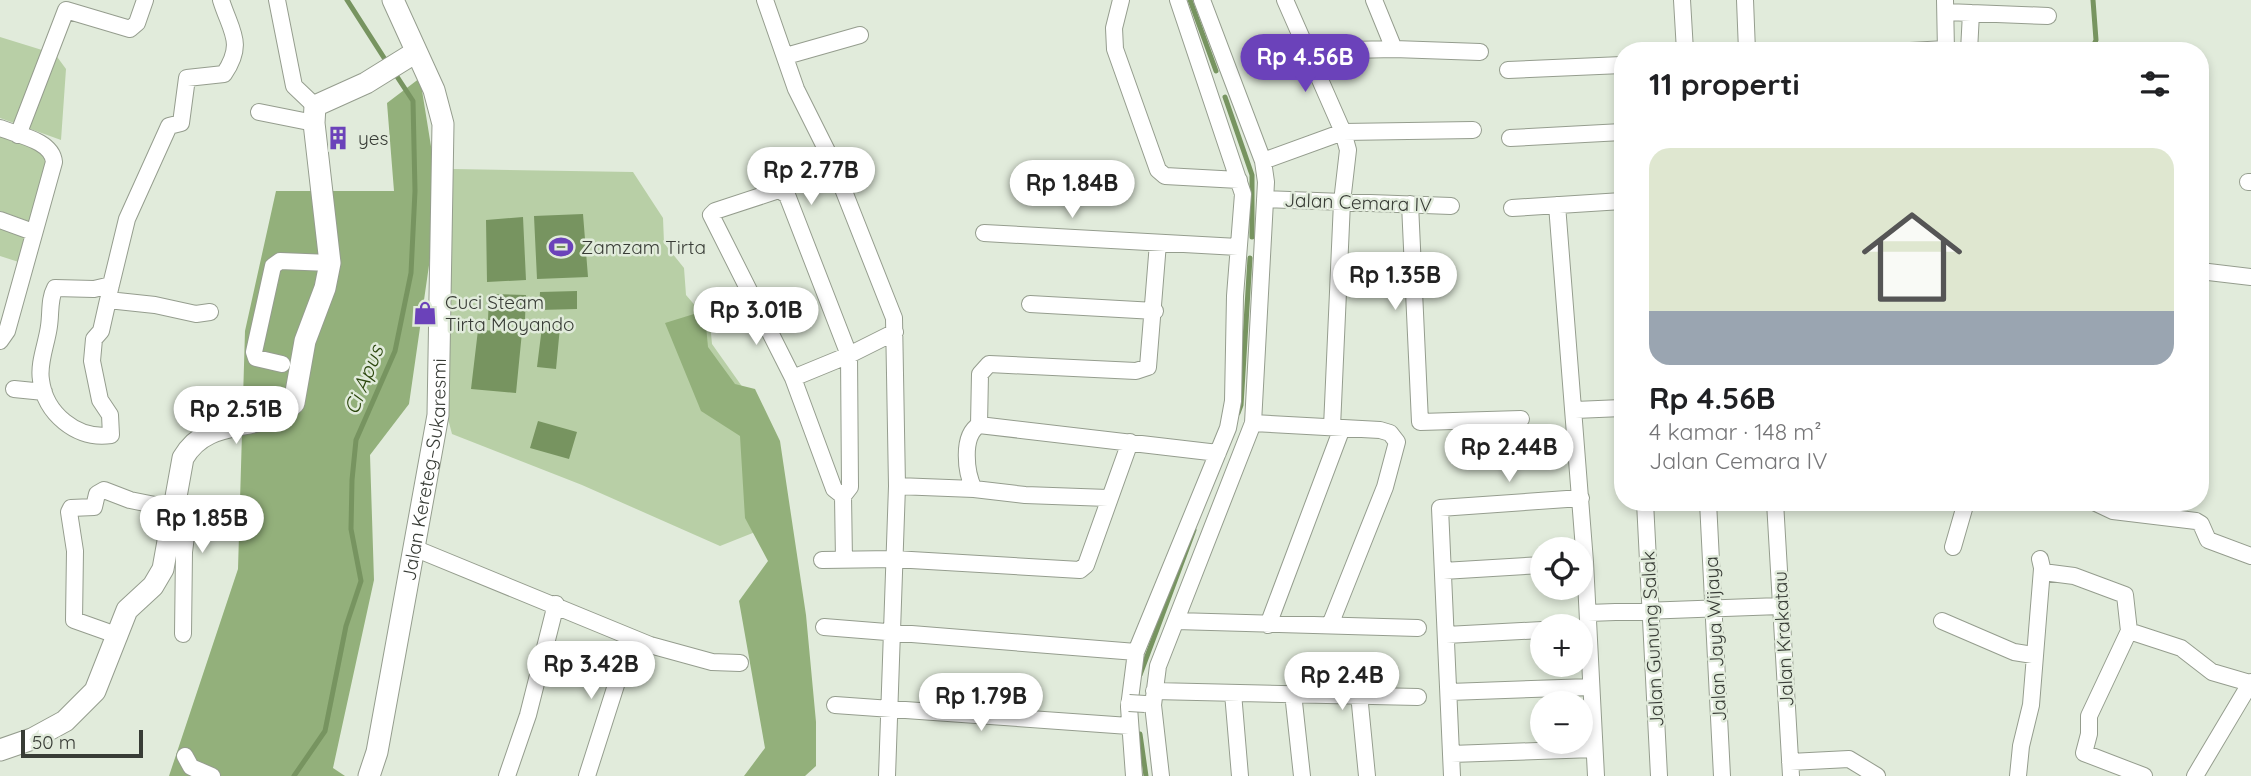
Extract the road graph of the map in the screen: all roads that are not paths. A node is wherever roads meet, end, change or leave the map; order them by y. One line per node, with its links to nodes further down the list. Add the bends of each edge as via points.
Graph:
1 (145, 0): 36 (street, via 130,29 66,10)
2 (221, 0): 55 (street, via 236,36 236,50 224,74 187,78 181,122 169,126 127,219)
3 (277, 0): 31 (street, via 294,86)
4 (393, 0): 25 (street, Jalan Kereteg–Sukaresmi)
5 (765, 0): 26 (street)
6 (1121, 0): 39 (street, via 1114,28 1115,49 1158,170 1165,176)
7 (1178, 0): 29 (street)
8 (1202, 0): 29 (street)
9 (1285, 0): 23 (street)
10 (1374, 0): 22 (street)
11 (1682, 0): 18 (street)
12 (1745, 0): 19 (street)
13 (1946, 6): 15 (street); 20 (street)
14 (1988, 7): 15 (street); 16 (street)
15 (1971, 13): 21 (street)
16 (2048, 16)
17 (860, 35): 26 (street)
18 (1684, 42)
19 (1747, 42)
20 (1946, 42)
21 (1969, 42)
22 (1394, 49): 23 (street); 24 (street)
23 (1306, 51): 34 (street)
24 (1480, 52)
25 (411, 55): 31 (street); 88 (street, Jalan Kereteg–Sukaresmi, via 434,90 443,124 438,415)
26 (786, 56): 60 (street, via 796,89 864,241 894,318)
27 (1614, 65): 28 (street)
28 (1508, 70)
29 (1221, 87): 38 (street); 39 (street)
30 (259, 112): 31 (street)
31 (314, 115): 52 (street)
32 (0, 128): 36 (street)
33 (1473, 130): 34 (street)
34 (1343, 132): 38 (street); 41 (street, via 1348,150)
35 (1614, 132): 37 (street)
36 (18, 135): 48 (street, via 41,143 53,156)
37 (1510, 138)
38 (1263, 161): 40 (street)
39 (1240, 180): 51 (street)
40 (1265, 199): 41 (street, Jalan Cemara IV); 70 (street)
41 (1342, 202): 43 (street, Jalan Cemara IV); 72 (street)
42 (1614, 202): 44 (street)
43 (1410, 204): 45 (street, Jalan Cemara IV); 69 (street, via 1417,417 1425,424)
44 (1558, 205): 46 (street); 68 (street)
45 (1451, 206)
46 (1513, 208)
47 (0, 220): 48 (street)
48 (33, 232): 56 (street)
49 (984, 233): 50 (street)
50 (1158, 243): 51 (street); 58 (street)
51 (1238, 247): 74 (street, via 1233,401)
52 (330, 263): 63 (street, via 280,261 273,266 254,352 256,358); 80 (street, via 305,341 294,403 273,416 212,431 191,444 183,458)
53 (2209, 272): 54 (street)
54 (2251, 277)
55 (109, 292): 59 (street, via 196,314); 66 (street, via 56,286 52,291 41,369); 66 (street, via 92,360 100,400 110,415 111,435 98,436 64,424)
56 (6, 302): 61 (street, via 7,331)
57 (1030, 304): 58 (street)
58 (1155, 311): 71 (street, via 1148,367 1143,370 989,364 980,374)
59 (210, 312)
60 (895, 332): 62 (street); 75 (street)
61 (0, 341)
62 (849, 355): 64 (street); 64 (street, via 787,195 771,191 715,211 712,221); 77 (street, via 850,487)
63 (282, 364)
64 (793, 378): 77 (street, via 834,489)
65 (14, 389): 66 (street)
66 (44, 391)
67 (1614, 408): 68 (street)
68 (1575, 410): 79 (street)
69 (1521, 419)
70 (1253, 423): 72 (street); 99 (street)
71 (979, 425): 73 (street); 76 (street, via 971,432 967,458)
72 (1337, 428): 102 (street); 103 (street, via 1390,433 1397,448)
73 (1130, 442): 74 (street); 78 (street)
74 (1218, 453): 113 (street)
75 (907, 488): 76 (street); 90 (street)
76 (974, 489): 78 (street)
77 (842, 496): 91 (street)
78 (1108, 498): 90 (street, via 1086,565 1080,570)
79 (1581, 498): 86 (street); 94 (street, via 1440,508)
80 (176, 506): 109 (street, via 189,512); 111 (street, via 163,569 153,586 127,610); 111 (street, via 130,500 104,490 97,494 94,507 71,508 69,512 75,551 74,620)
81 (1646, 511): 98 (street, Jalan Gunung Salak)
82 (1708, 511): 97 (street, Jalan Jaya Wijaya)
83 (1776, 511): 96 (street, Jalan Krakatau)
84 (1963, 511): 87 (street)
85 (2113, 511): 89 (street, via 2196,521 2208,540)
86 (1582, 537)
87 (1953, 547)
88 (414, 548): 95 (street); 135 (street, Jalan Kereteg–Sukaresmi)
89 (2251, 556)
90 (894, 559): 91 (street); 106 (street)
91 (844, 560): 92 (street)
92 (822, 561)
93 (1530, 566): 94 (street)
94 (1443, 571): 110 (street)
95 (556, 604): 112 (street); 136 (street)
96 (1781, 606): 97 (street); 133 (street, Jalan Krakatau)
97 (1713, 608): 98 (street); 147 (street, Jalan Jaya Wijaya)
98 (1650, 610): 101 (street); 146 (street, Jalan Gunung Salak)
99 (1176, 621): 102 (street); 124 (street)
100 (1942, 621): 114 (street, via 2014,652)
101 (1593, 622)
102 (1268, 625): 103 (street)
103 (1330, 625): 105 (street)
104 (824, 627): 106 (street)
105 (1418, 628)
106 (892, 631): 113 (street); 126 (street)
107 (2129, 631): 114 (street, via 2125,595 2074,576 2043,572 2041,564); 117 (street, via 2181,648 2212,672); 151 (street, via 2090,716 2084,753)
108 (1530, 632): 110 (street)
109 (183, 634)
110 (1446, 635): 119 (street)
111 (119, 636): 129 (street, via 95,691 65,721)
112 (631, 638): 115 (street, via 688,656); 137 (street)
113 (1136, 652): 124 (street)
114 (2033, 655): 150 (street, via 2031,705)
115 (740, 663)
116 (1590, 677): 118 (street)
117 (2251, 682): 152 (street)
118 (1591, 687): 119 (street); 128 (street)
119 (1449, 692): 130 (street)
120 (1233, 693): 121 (street); 124 (street); 141 (street)
121 (1293, 693): 122 (street); 142 (street)
122 (1359, 694): 123 (street); 143 (street)
123 (1418, 697)
124 (1142, 702): 127 (street); 140 (street)
125 (835, 705): 126 (street)
126 (888, 708): 127 (street); 138 (street)
127 (1129, 726): 139 (street)
128 (1594, 749): 130 (street); 145 (street)
129 (0, 750)
130 (1451, 754): 144 (street)
131 (185, 756): 134 (street, via 191,767)
132 (1849, 759): 133 (street); 148 (street); 149 (street)
133 (1790, 769)
134 (212, 776)
135 (369, 776)
136 (508, 776)
137 (587, 776)
138 (887, 776)
139 (1135, 776)
140 (1161, 776)
141 (1240, 776)
142 (1301, 776)
143 (1367, 776)
144 (1452, 776)
145 (1596, 776)
146 (1659, 776)
147 (1722, 776)
148 (1851, 776)
149 (1877, 776)
150 (2018, 776)
151 (2144, 776)
152 (2195, 776)

